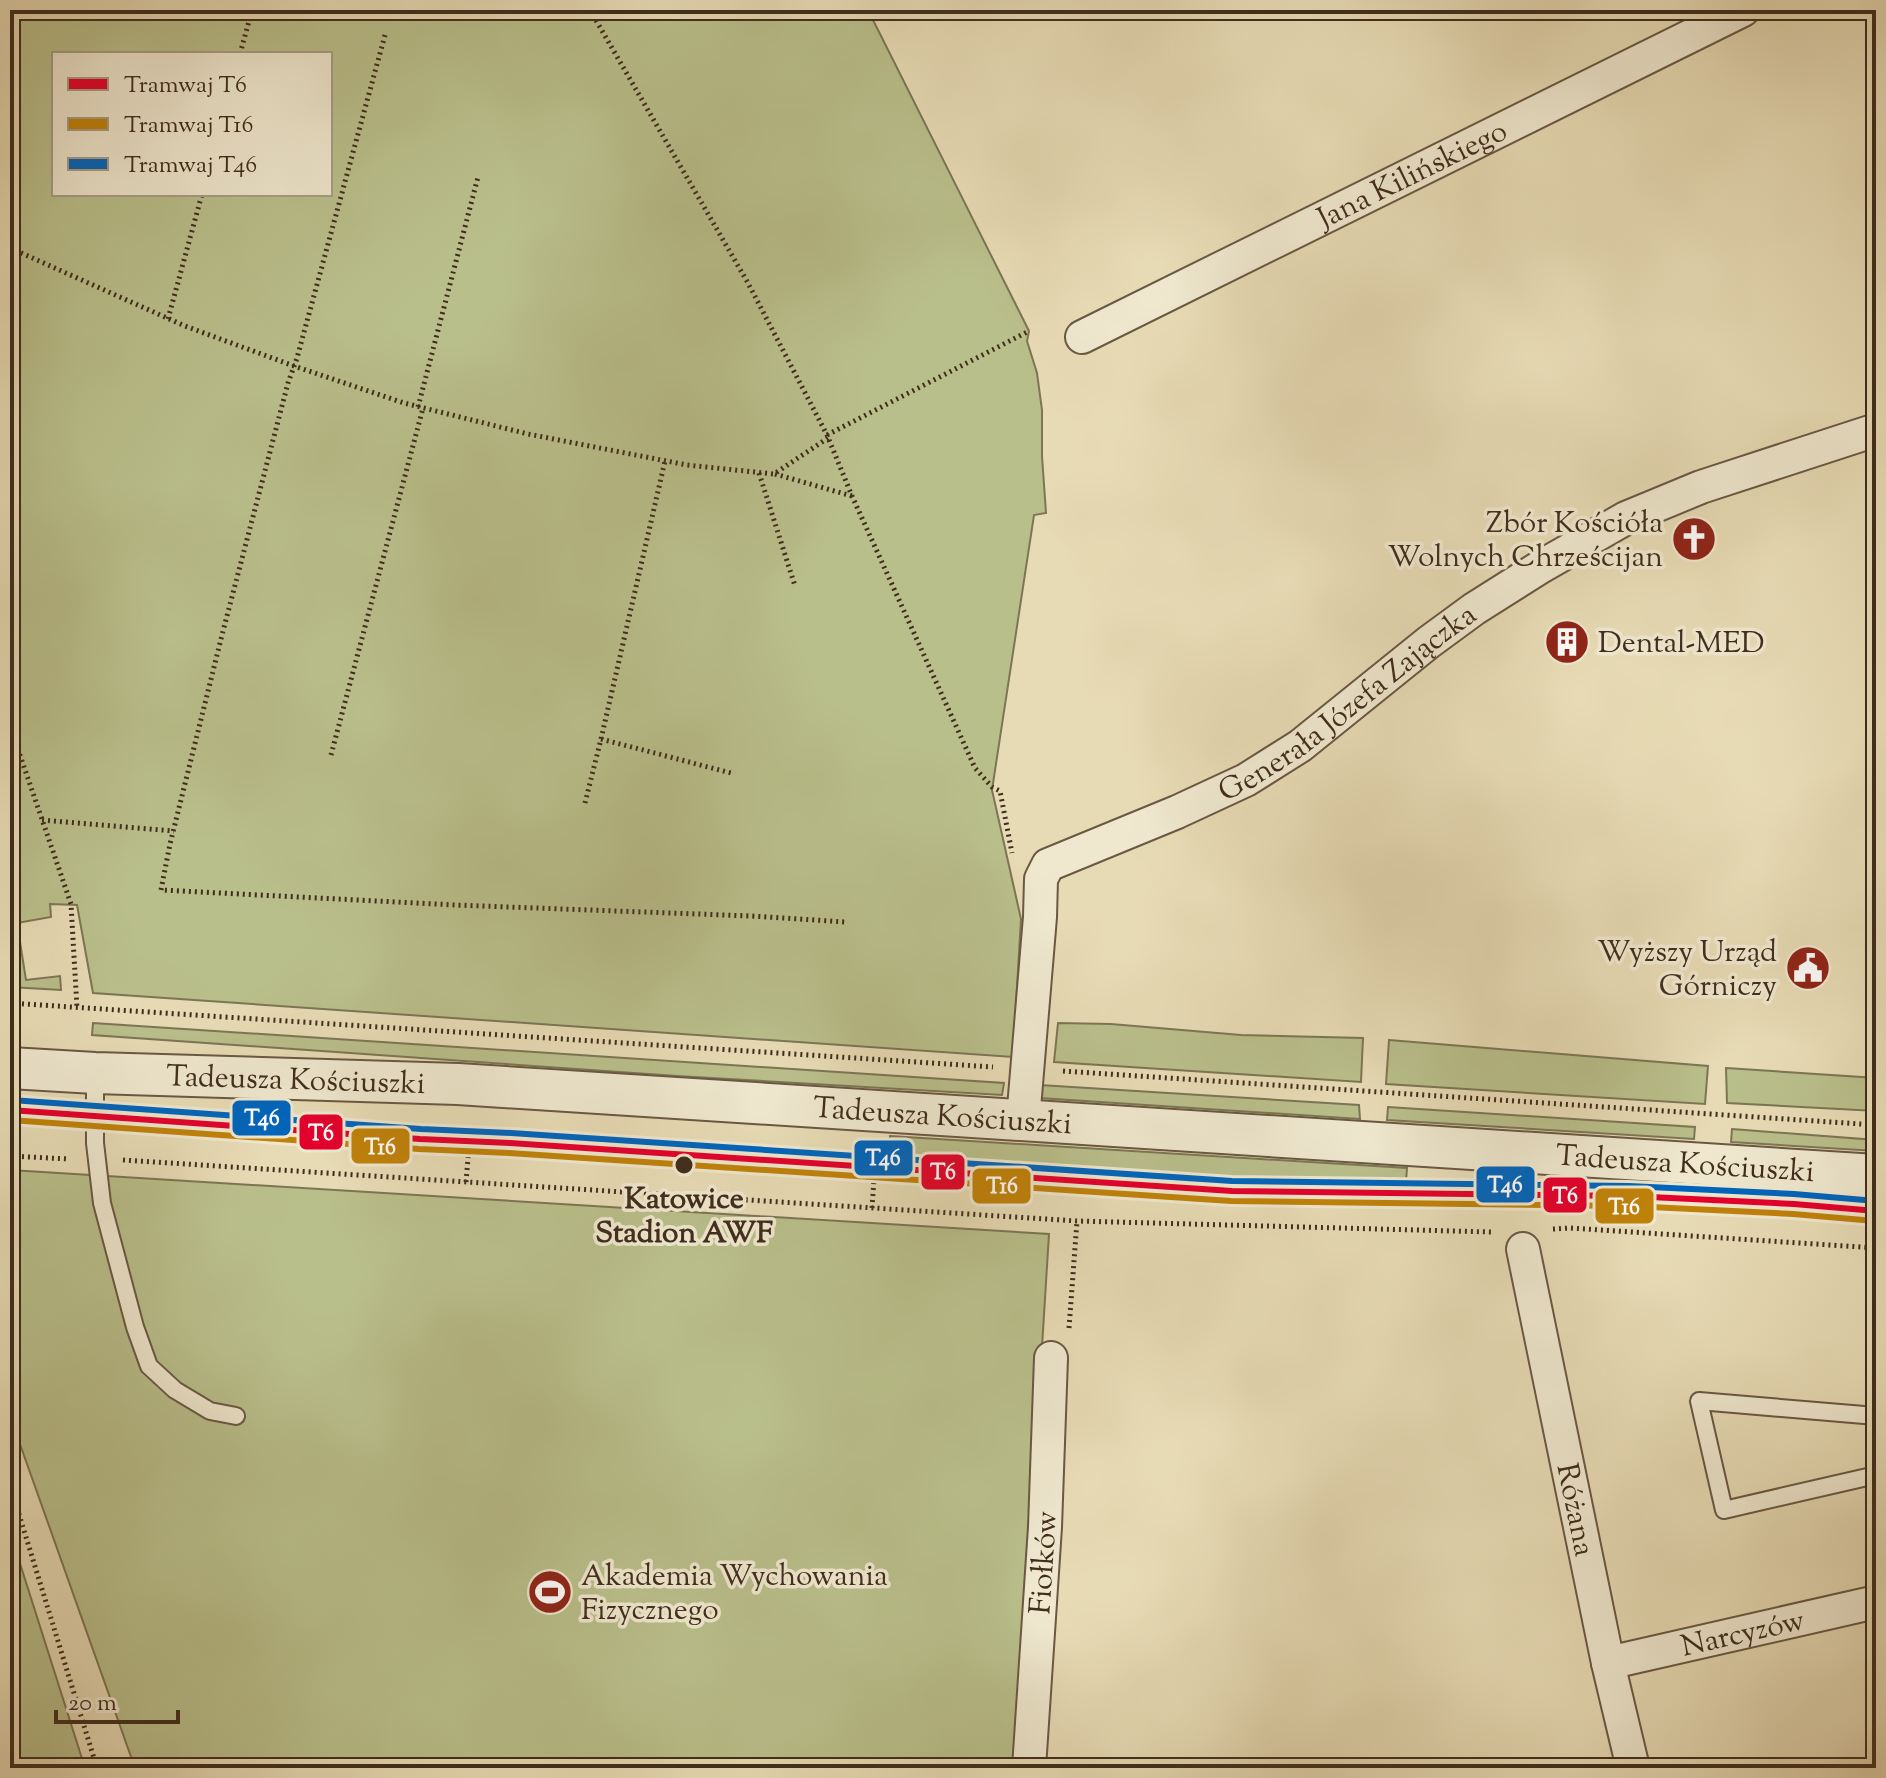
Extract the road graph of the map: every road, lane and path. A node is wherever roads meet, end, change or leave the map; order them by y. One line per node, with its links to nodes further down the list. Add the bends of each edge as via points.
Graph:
1 (252, 10): 5 (path)
2 (590, 10): 15 (path, via 748,283)
3 (1743, 10): 11 (street, Jana Kilińskiego)
4 (385, 35): 12 (path)
5 (241, 52)
6 (478, 177): 13 (path)
7 (201, 196): 9 (path)
8 (10, 248): 9 (path)
9 (168, 319): 12 (path)
10 (1029, 331): 15 (path)
11 (1082, 337)
12 (294, 366): 13 (path); 27 (path)
13 (420, 407): 16 (path); 23 (path)
14 (1876, 430): 28 (street, Generała Józefa Zajączka, via 1701,487 1626,518 1474,609 1300,746 1246,780 1048,865)
15 (828, 437): 18 (path); 19 (path)
16 (665, 461): 17 (path); 22 (path)
17 (759, 473): 18 (path); 20 (path)
18 (774, 474): 19 (path)
19 (852, 496): 28 (path, via 975,768 1000,791 1011,852)
20 (795, 586)
21 (10, 726): 26 (path)
22 (601, 739): 24 (path); 25 (path)
23 (331, 755)
24 (731, 773)
25 (585, 803)
26 (42, 820): 27 (path); 31 (path, via 71,904)
27 (174, 831): 29 (path, via 161,890)
28 (1040, 903): 33 (street, Generała Józefa Zajączka)
29 (846, 922)
30 (10, 1003): 31 (path)
31 (77, 1008): 33 (path)
32 (10, 1068): 34 (street, Tadeusza Kościuszki)
33 (1027, 1069): 35 (street, Generała Józefa Zajączka); 37 (path)
34 (95, 1073): 35 (street, Tadeusza Kościuszki, via 458,1084); 49 (lane, via 102,1203 149,1366 210,1411)
35 (1023, 1120): 40 (street, Tadeusza Kościuszki)
36 (483, 1121): 41 (path, via 471,1121)
37 (1876, 1125)
38 (876, 1148): 42 (path)
39 (152, 1161): 41 (path)
40 (1876, 1175)
41 (466, 1182): 42 (path)
42 (872, 1208): 43 (path)
43 (1077, 1221): 44 (path); 47 (path)
44 (1492, 1232)
45 (1534, 1239): 46 (path, via 1570,1228); 54 (street, Różana)
46 (1876, 1248)
47 (1069, 1326)
48 (1051, 1358): 56 (street, Fiołków)
49 (236, 1416)
50 (1876, 1416): 51 (lane, via 1699,1401 1724,1510)
51 (1876, 1475)
52 (10, 1485): 55 (path)
53 (1876, 1602): 54 (street, Narcyzów)
54 (1608, 1663): 57 (street, Różana)
55 (97, 1768)
56 (1029, 1768)
57 (1633, 1768)

